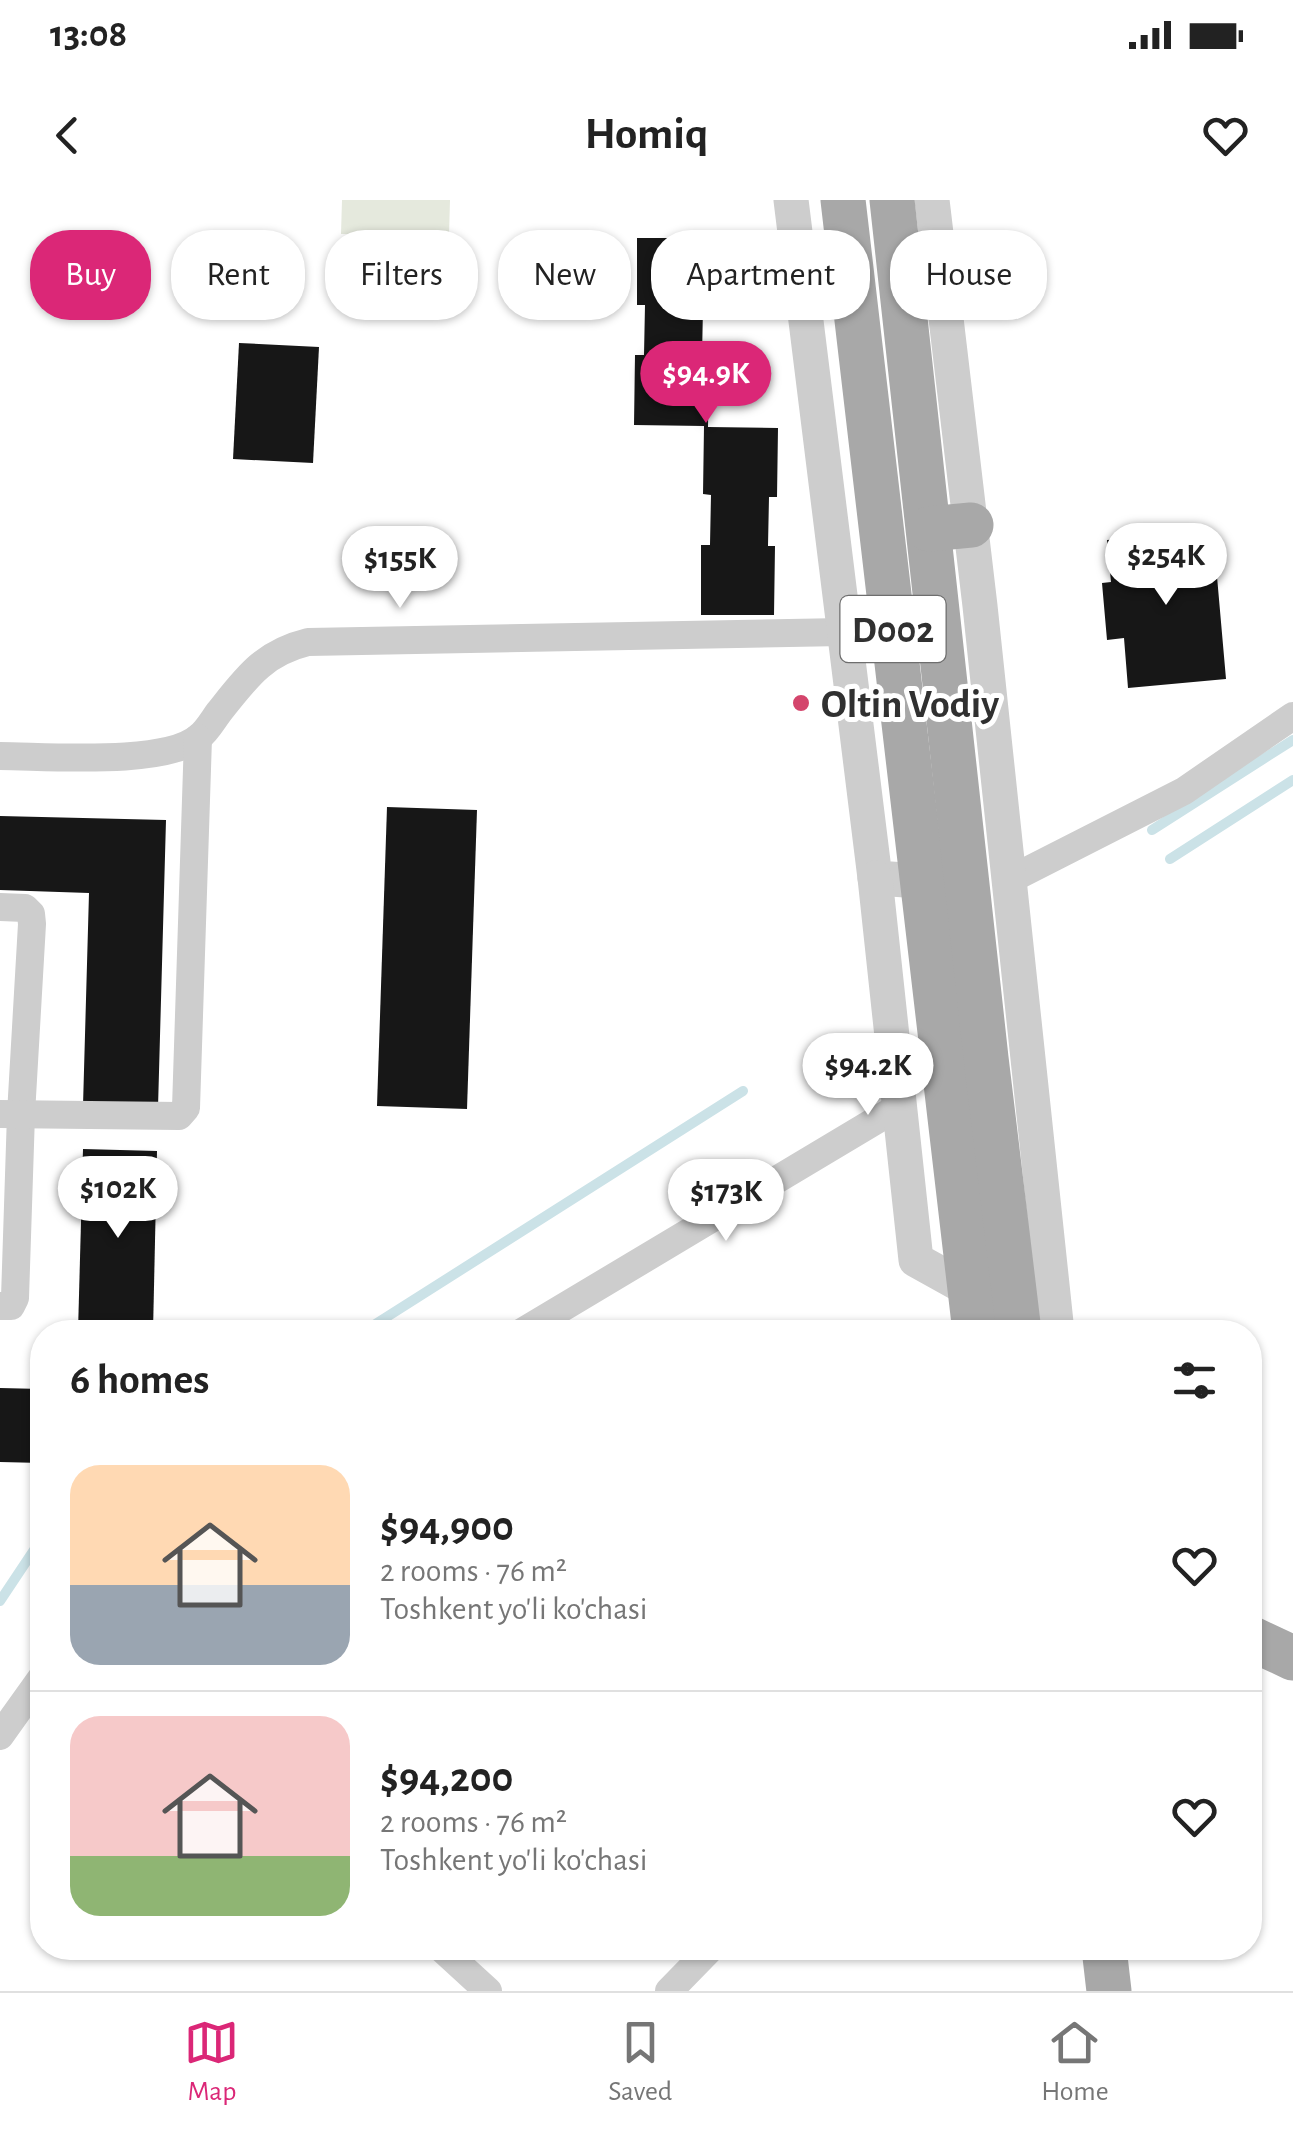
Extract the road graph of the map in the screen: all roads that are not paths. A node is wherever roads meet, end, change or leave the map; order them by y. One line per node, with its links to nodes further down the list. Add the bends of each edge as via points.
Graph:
1 (791, 200): 6 (street)
2 (843, 200): 12 (main road, D002)
3 (892, 200): 5 (main road, D002)
4 (932, 200): 5 (street)
5 (950, 527): 11 (street); 19 (main road, D002)
6 (843, 632): 8 (street, via 308,642 256,667); 10 (street)
7 (1293, 716): 11 (street, via 1184,791)
8 (198, 738): 9 (street, via 147,756); 15 (street, via 186,1108 178,1116)
9 (0, 756)
10 (875, 878): 12 (street); 14 (street)
11 (1009, 880): 20 (street)
12 (922, 881): 17 (main road, D002)
13 (0, 908): 15 (street, via 31,914)
14 (900, 1106): 17 (street, via 916,1260); 18 (street)
15 (10, 1114): 16 (street, via 15,1298 11,1306)
16 (0, 1306)
17 (972, 1311)
18 (542, 1320)
19 (1018, 1320)
20 (1056, 1320)
21 (1262, 1644): 22 (main road)
22 (1293, 1658)
23 (1262, 1677): 24 (main road)
24 (1293, 1689)
25 (30, 1694): 26 (street)
26 (0, 1736)
27 (454, 1960): 30 (street)
28 (699, 1960): 31 (street)
29 (1105, 1960): 32 (main road)
30 (488, 1991)
31 (669, 1991)
32 (1109, 1991)

